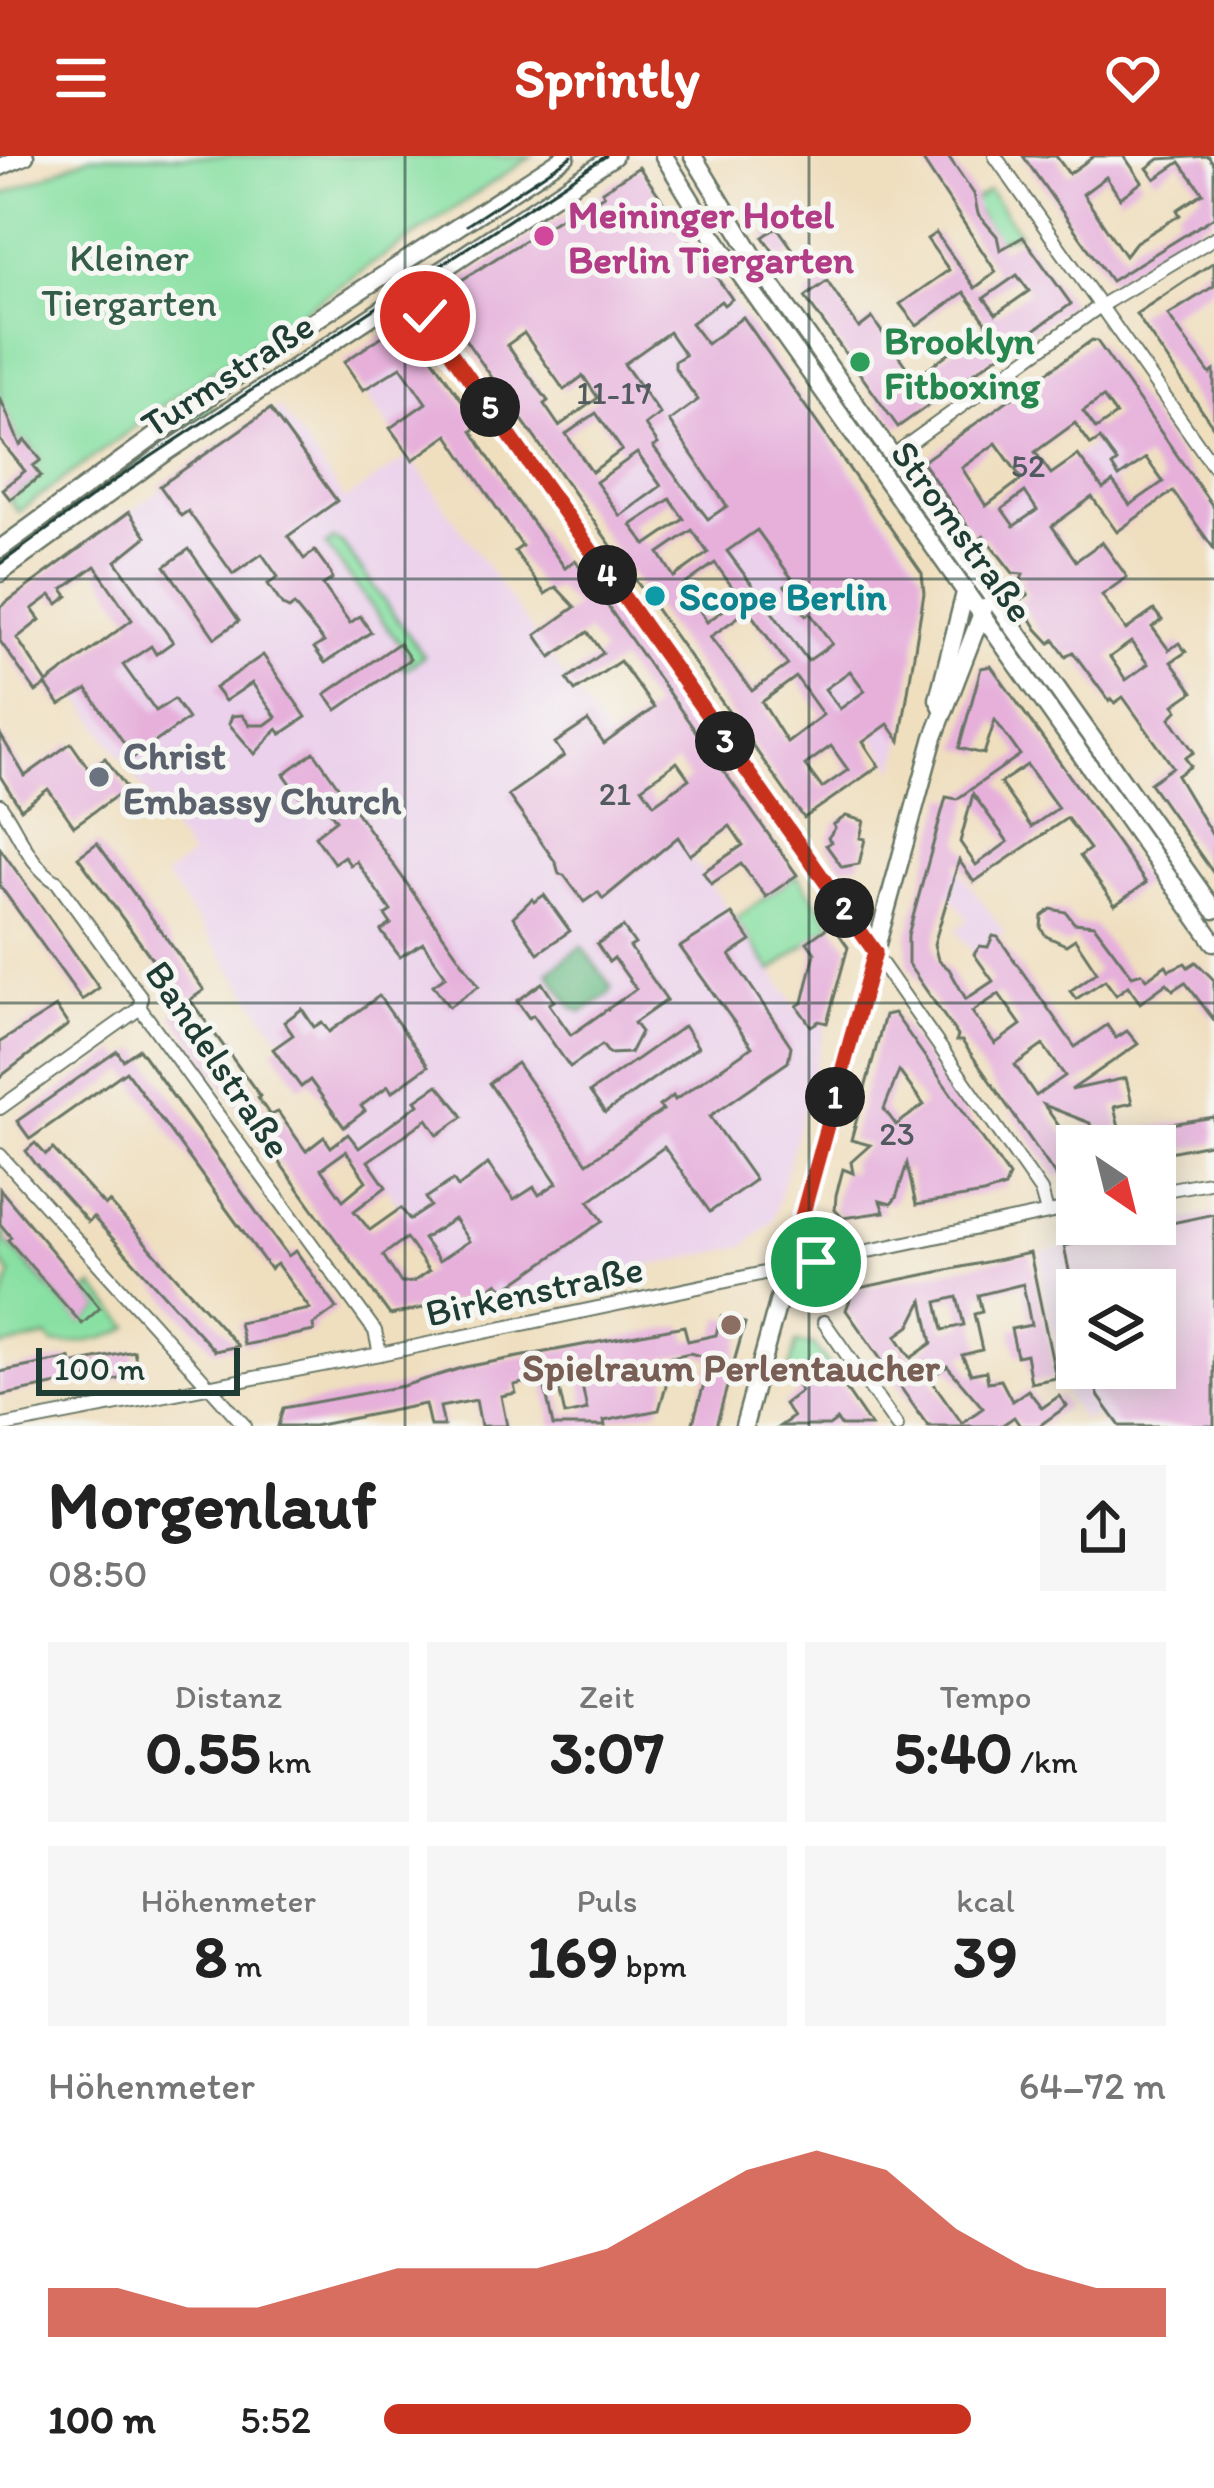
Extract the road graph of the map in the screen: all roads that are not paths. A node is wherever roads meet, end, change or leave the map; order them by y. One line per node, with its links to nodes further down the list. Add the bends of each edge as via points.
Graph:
1 (25, 156): 7 (main road)
2 (566, 156): 9 (main road, Turmstraße)
3 (614, 156): 10 (main road, Turmstraße)
4 (664, 156): 16 (main road, Stromstraße, via 711,233)
5 (693, 156): 12 (main road, Stromstraße, via 747,249)
6 (995, 156): 11 (street)
7 (0, 167)
8 (1214, 238): 11 (street)
9 (395, 269): 10 (street); 14 (main road, Turmstraße)
10 (410, 293): 15 (main road, Turmstraße); 22 (street)
11 (1100, 306): 12 (street); 13 (street)
12 (892, 456): 16 (main road, Stromstraße)
13 (1214, 467)
14 (0, 549)
15 (0, 573)
16 (972, 585): 17 (main road, Stromstraße); 18 (main road, via 938,699)
17 (987, 606): 18 (main road); 20 (main road, Stromstraße); 21 (main road, Stromstraße)
18 (943, 709): 22 (main road)
19 (0, 805): 23 (street, Bandelstraße, via 141,997)
20 (1214, 910)
21 (1214, 942)
22 (875, 952): 29 (street, via 1037,1184); 30 (main road)
23 (140, 1008): 24 (street); 32 (street, Bandelstraße, via 375,1331)
24 (0, 1108)
25 (0, 1155): 33 (street)
26 (1214, 1181): 27 (street)
27 (1176, 1188)
28 (1056, 1210): 29 (street, Birkenstraße)
29 (1047, 1212): 30 (street, Birkenstraße)
30 (788, 1267): 32 (street, Birkenstraße); 36 (main road)
31 (824, 1322): 37 (street)
32 (380, 1354): 33 (street, Birkenstraße)
33 (209, 1386): 34 (street, Birkenstraße); 35 (street)
34 (3, 1426)
35 (244, 1426)
36 (744, 1426)
37 (897, 1426)

